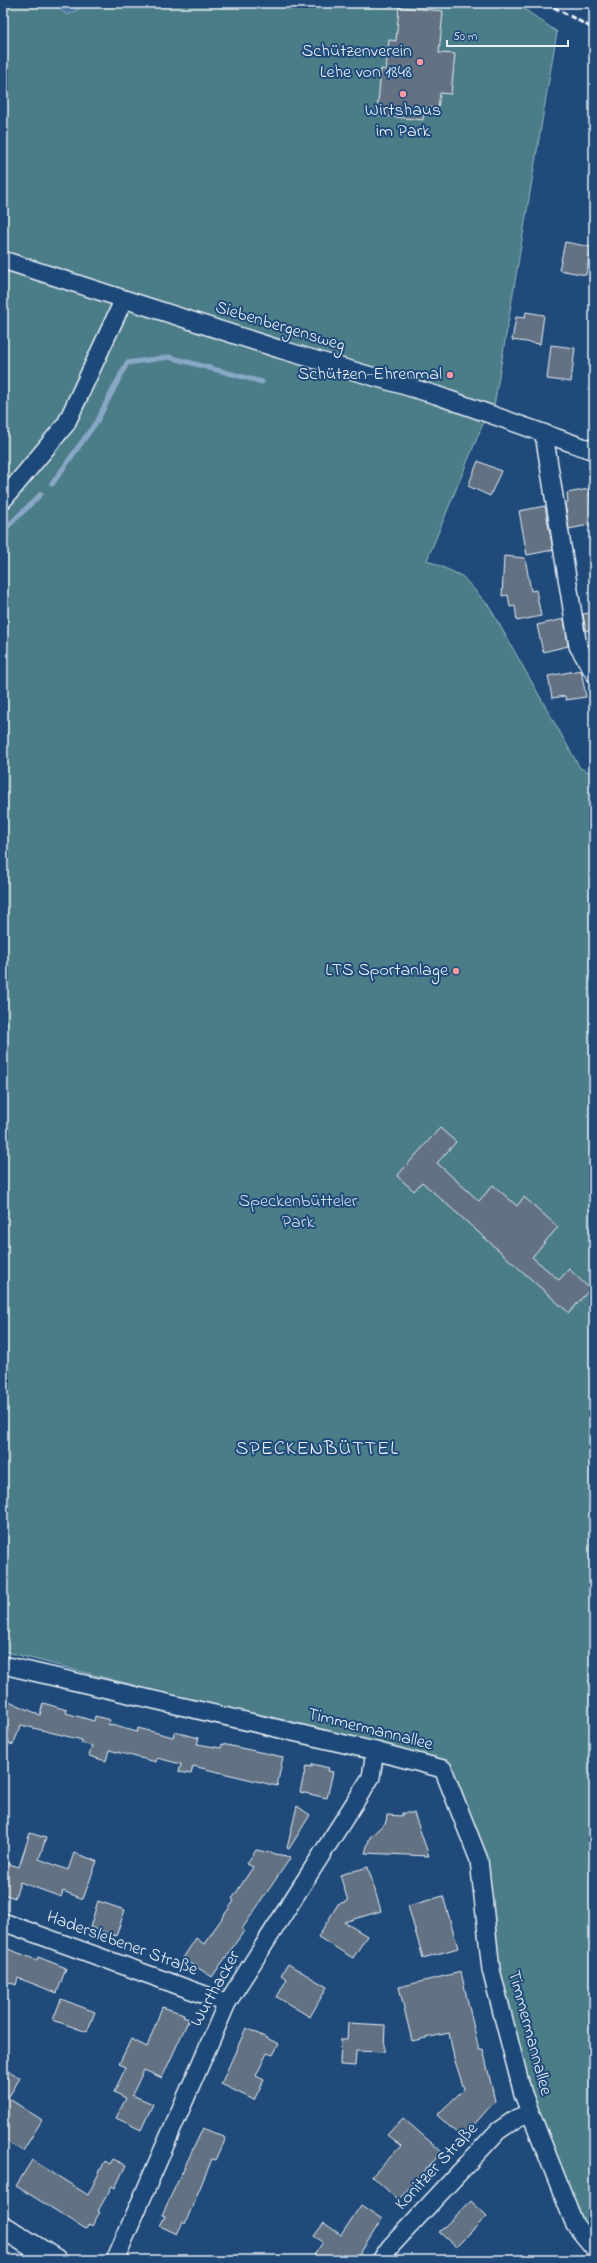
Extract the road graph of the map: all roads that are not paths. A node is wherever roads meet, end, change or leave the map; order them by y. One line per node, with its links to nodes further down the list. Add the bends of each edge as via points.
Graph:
1 (3, 260): 2 (street, Siebenbergensweg)
2 (124, 300): 3 (street, Siebenbergensweg, via 436,395); 5 (street, via 66,424)
3 (544, 434): 4 (street, Siebenbergensweg); 6 (street, via 578,646)
4 (594, 451)
5 (3, 500)
6 (594, 673)
7 (3, 1665): 8 (street, Timmermannallee)
8 (375, 1751): 10 (street, Wurthacker, via 371,1777); 11 (street, Timmermannallee, via 442,1768 479,1860 491,1970)
9 (3, 1922): 10 (street, Haderslebener Straße)
10 (227, 2003): 15 (street, Wurthacker)
11 (530, 2113): 13 (street, Timmermannallee, via 575,2225); 16 (street, Konitzer Straße, via 517,2118 498,2131 390,2247)
12 (3, 2227): 14 (street)
13 (594, 2248)
14 (55, 2260)
15 (115, 2260)
16 (381, 2260)

